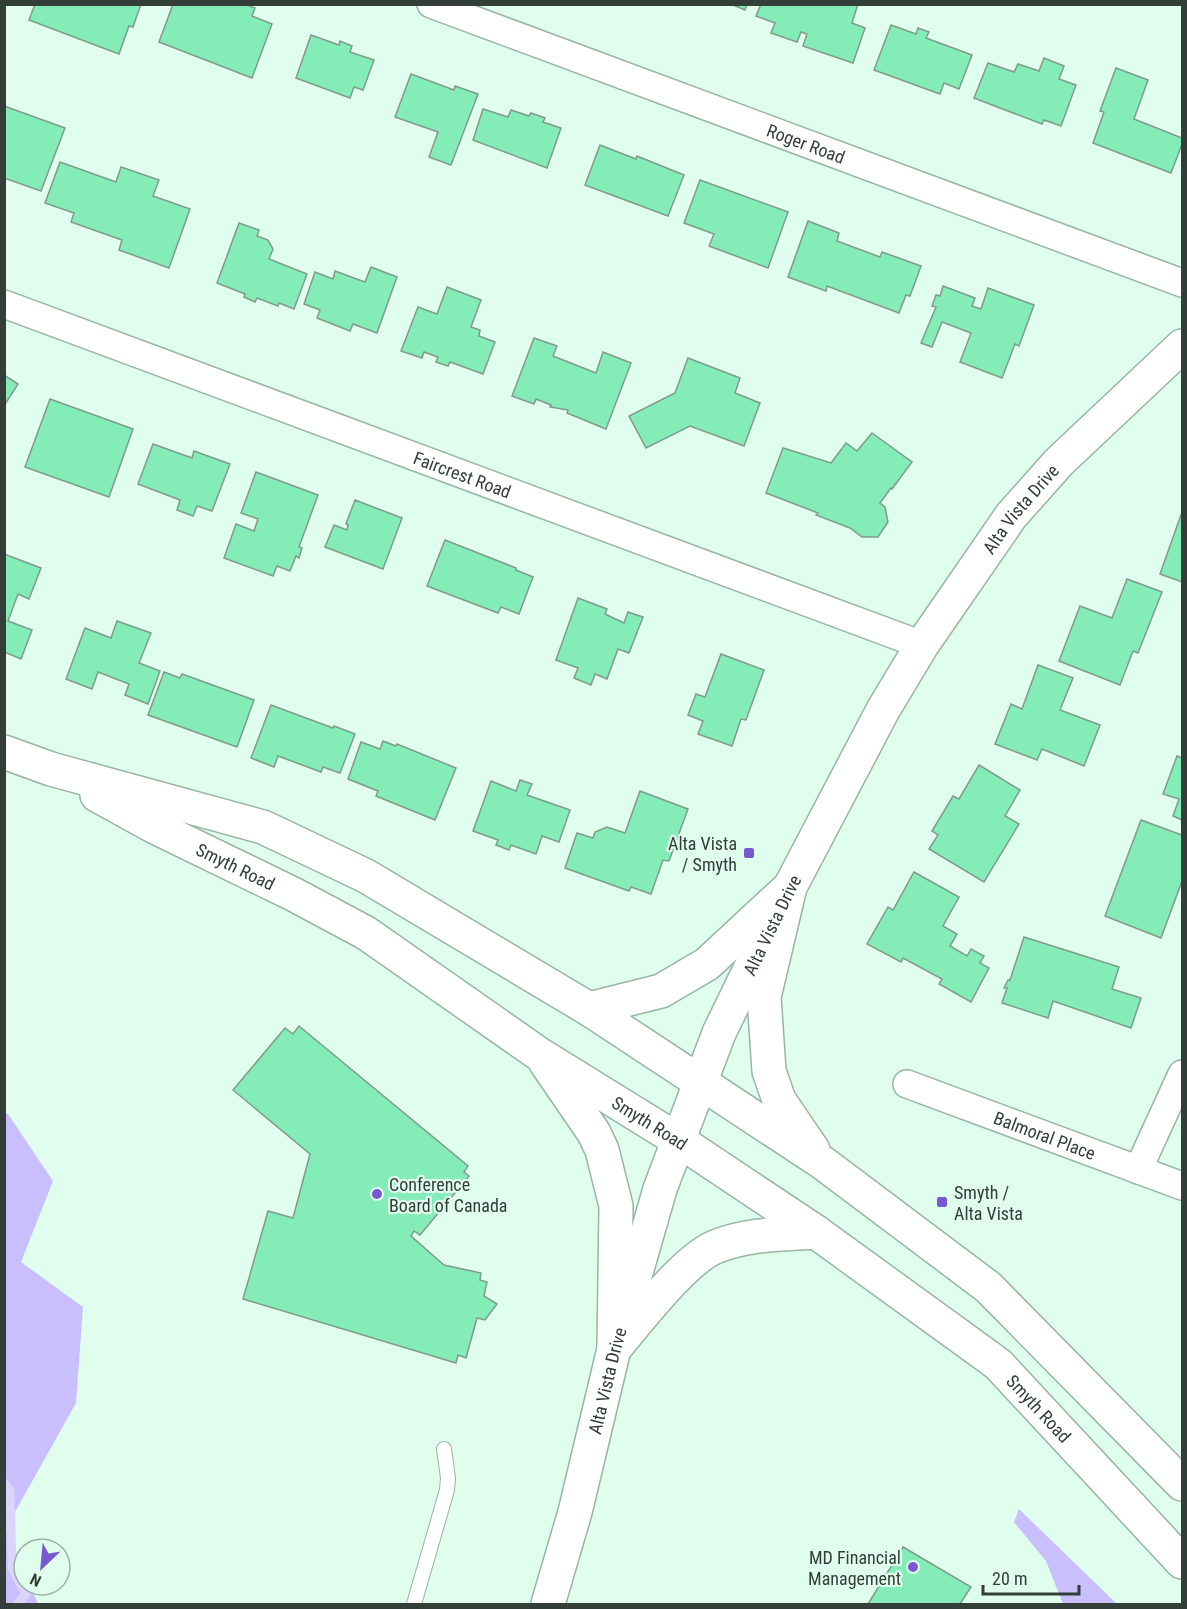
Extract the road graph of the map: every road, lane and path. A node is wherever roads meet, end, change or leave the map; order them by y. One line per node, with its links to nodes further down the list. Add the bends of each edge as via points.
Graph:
1 (431, 4): 2 (street, Roger Road)
2 (1182, 283)
3 (4, 304): 5 (street, Faircrest Road)
4 (1182, 346): 5 (main road, Alta Vista Drive, via 1059,462 1011,516)
5 (922, 645): 8 (main road, Alta Vista Drive, via 883,710)
6 (4, 752): 7 (main road, Smyth Road)
7 (51, 769): 9 (main road, Smyth Road, via 262,827 366,876); 10 (main road, Smyth Road, via 155,827 366,933)
8 (790, 887): 9 (main road, via 707,964 661,991); 12 (main road, Alta Vista Drive, via 719,1033); 15 (main road, via 764,997 769,1071 779,1100)
9 (589, 1010): 12 (main road, Smyth Road)
10 (539, 1054): 14 (main road, Smyth Road); 19 (main road, via 602,1150 616,1206)
11 (1182, 1074): 16 (street)
12 (700, 1083): 14 (main road, Alta Vista Drive); 15 (main road, Smyth Road)
13 (907, 1084): 16 (street, Balmoral Place)
14 (678, 1140): 18 (main road, Smyth Road); 19 (main road, Alta Vista Drive)
15 (823, 1163): 21 (main road, Smyth Road, via 988,1287)
16 (1138, 1170): 17 (street, Balmoral Place)
17 (1182, 1186)
18 (816, 1232): 19 (main road, via 764,1234 714,1248 687,1266); 22 (main road, Smyth Road, via 998,1364)
19 (614, 1349): 24 (main road, Alta Vista Drive)
20 (444, 1449): 23 (lane, via 447,1490)
21 (1182, 1484)
22 (1182, 1562)
23 (414, 1605)
24 (548, 1605)

